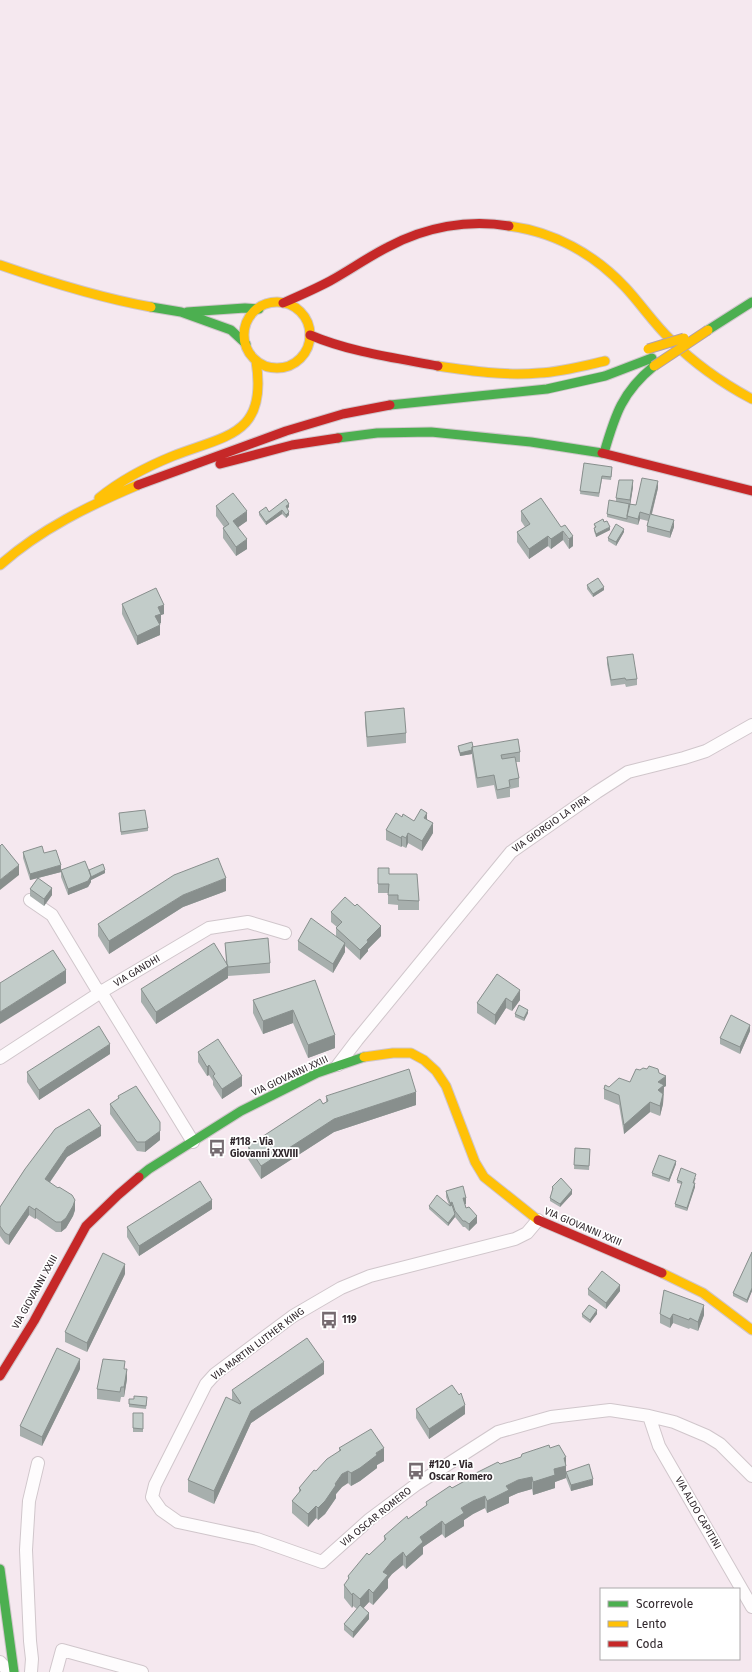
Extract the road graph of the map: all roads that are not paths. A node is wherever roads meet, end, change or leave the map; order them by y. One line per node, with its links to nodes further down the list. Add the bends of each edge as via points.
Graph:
1 (0, 265): 6 (main road, via 124,302)
2 (329, 282): 4 (main road); 7 (main road, via 311,304); 15 (main road, via 396,242 421,232 453,224 480,222 529,228 563,240 597,261 625,287 658,327 686,354 726,384)
3 (752, 302): 8 (main road)
4 (284, 303): 5 (main road); 7 (main road, via 300,311)
5 (259, 308): 6 (main road); 10 (main road, via 247,324)
6 (181, 312): 10 (main road, via 231,330)
7 (306, 319): 9 (main road)
8 (708, 330): 11 (main road, bridge); 14 (main road, bridge)
9 (310, 335): 12 (main road, via 348,348 486,372 540,373); 13 (main road, via 309,346 294,364 272,368)
10 (246, 344): 13 (main road)
11 (636, 353)
12 (614, 359)
13 (256, 361): 19 (main road, via 259,394 252,414 243,425 225,437 137,472 105,492)
14 (653, 362): 16 (main road, via 622,400); 17 (main road, via 565,386 530,392 383,406 343,414 286,431)
15 (752, 399)
16 (604, 453): 17 (main road, via 524,441 431,432 377,433 292,445); 18 (main road)
17 (138, 485): 19 (main road)
18 (752, 491)
19 (91, 505): 20 (main road, via 34,537)
20 (0, 565)
21 (752, 725): 26 (street, VIA GIORGIO LA PIRA, via 706,751 628,772 511,852)
22 (30, 900): 24 (street, via 52,915 96,988)
23 (285, 933): 24 (street, VIA GANDHI, via 248,922 209,928)
24 (101, 992): 25 (street, VIA GANDHI); 27 (street)
25 (0, 1058)
26 (338, 1065): 27 (main road, VIA GIOVANNI XXIII, via 241,1112); 28 (main road, VIA GIOVANNI XXIII, via 393,1052 411,1053 424,1060 446,1086 475,1162 484,1177)
27 (193, 1142): 30 (main road, VIA GIOVANNI XXIII, via 149,1168 86,1226 34,1321)
28 (538, 1220): 29 (main road, VIA GIOVANNI XXIII, via 654,1269 703,1293); 35 (street, VIA MARTIN LUTHER KING, via 516,1239 370,1276 341,1288 293,1316 215,1374 206,1384 155,1485)
29 (752, 1330)
30 (3, 1368): 31 (main road, VIA GIOVANNI XXIII)
31 (0, 1376)
32 (649, 1416): 34 (street, VIA OSCAR ROMERO, via 674,1422 707,1436 731,1453); 35 (street, VIA OSCAR ROMERO, via 610,1410 551,1417 498,1432 370,1519 322,1562 257,1539 178,1522 161,1510); 37 (street, VIA ALDO CAPITINI, via 659,1446)
33 (38, 1463): 41 (street, via 29,1501 26,1550)
34 (752, 1476)
35 (152, 1497)
36 (0, 1569): 40 (main road)
37 (752, 1607)
38 (0, 1662): 39 (street)
39 (9, 1672)
40 (14, 1672)
41 (31, 1672)
42 (56, 1672): 43 (street, via 62,1650)
43 (142, 1672)

